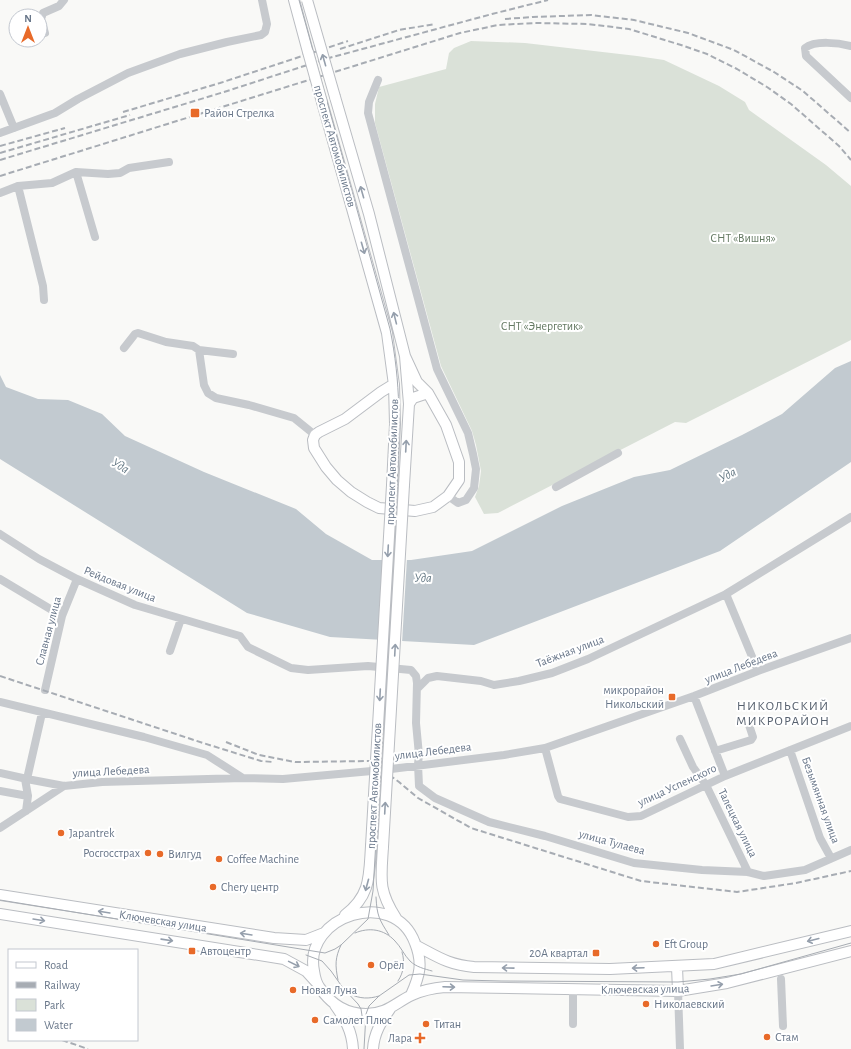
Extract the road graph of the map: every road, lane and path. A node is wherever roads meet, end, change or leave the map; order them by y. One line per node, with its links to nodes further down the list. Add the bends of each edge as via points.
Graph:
1 (64, 0): 5 (street, via 59,6)
2 (262, 0): 10 (street, via 267,24 265,32 261,35 180,54 128,73 55,113)
3 (294, 0): 22 (main road, проспект Автомобилистов, one-way to 22, bridge, via 387,333)
4 (308, 0): 21 (main road, проспект Автомобилистов, one-way to 4, bridge, via 369,214)
5 (48, 11)
6 (851, 46): 9 (street, via 826,43 805,48 806,56)
7 (378, 80): 28 (street, via 369,102 368,113 437,369 468,433 476,469 474,488 466,500 458,503)
8 (0, 94): 10 (street)
9 (851, 98)
10 (14, 128): 11 (street)
11 (0, 133)
12 (169, 162): 13 (street, via 129,168 120,173)
13 (76, 172): 14 (street, via 52,183); 16 (street)
14 (18, 186): 15 (street); 17 (street, via 43,286)
15 (0, 193)
16 (95, 237)
17 (44, 300)
18 (124, 348): 19 (street, via 138,334 193,346)
19 (199, 350): 20 (street); 25 (street, via 204,385 208,393 216,398 294,418)
20 (233, 354)
21 (405, 356): 23 (main road, via 417,382); 24 (main road, проспект Автомобилистов)
22 (394, 384): 25 (main road, via 346,419); 67 (main road, проспект Автомобилистов, one-way to 67, bridge, via 392,485 368,880 362,898 354,908)
23 (428, 393): 24 (main road, via 413,398); 28 (main road, via 446,426 459,462 459,480)
24 (409, 404): 66 (main road, проспект Автомобилистов, one-way to 24, bridge, via 383,894 381,872)
25 (315, 435): 28 (main road, via 314,448 337,480 351,492 379,508 415,511 433,507)
26 (618, 453): 27 (street)
27 (556, 487)
28 (448, 496)
29 (851, 517): 33 (street, Таёжная улица)
30 (0, 534): 32 (street, Рейдовая улица)
31 (0, 579): 34 (street)
32 (77, 579): 34 (street, Славная улица); 35 (street, Рейдовая улица, via 135,605)
33 (726, 594): 38 (street); 39 (street, Таёжная улица, via 588,659 552,673 494,685 437,676 428,678)
34 (62, 616): 40 (street, Славная улица)
35 (181, 619): 37 (street); 39 (street, Рейдовая улица, via 240,636 248,647 291,668 308,670 368,666 411,670 416,676)
36 (851, 638): 38 (street, улица Лебедева)
37 (170, 651)
38 (758, 671): 41 (street, улица Лебедева)
39 (418, 688): 50 (street)
40 (45, 690)
41 (694, 696): 47 (street, улица Лебедева); 49 (street)
42 (0, 702): 43 (street)
43 (42, 713): 53 (street, via 207,755); 54 (street)
44 (748, 722): 49 (street, via 753,737 750,740)
45 (851, 726): 48 (street, улица Успенского)
46 (680, 739): 55 (street, Талецкая улица, via 693,767)
47 (544, 748): 50 (street, улица Лебедева); 55 (street, улица Успенского, via 560,798 628,817 641,816)
48 (790, 750): 52 (street, улица Успенского); 62 (street, Безымянная улица, via 820,838)
49 (716, 752): 52 (street)
50 (418, 764): 53 (street, улица Лебедева, via 307,778); 63 (street, улица Тулаева, via 419,786 436,798 489,822 634,863)
51 (0, 773): 54 (street, улица Лебедева)
52 (725, 776): 55 (street, улица Успенского)
53 (243, 778): 56 (street, улица Лебедева, via 102,782)
54 (26, 779): 56 (street, улица Лебедева); 58 (street)
55 (706, 785): 63 (street, Талецкая улица)
56 (64, 786): 59 (street)
57 (0, 791): 58 (street)
58 (28, 796): 59 (street)
59 (26, 811): 60 (street)
60 (0, 828)
61 (851, 850): 62 (street, улица Тулаева)
62 (831, 858): 63 (street, улица Тулаева, via 805,870 784,874 764,876)
63 (748, 872)
64 (1, 895): 69 (main road, Ключевская улица, one-way to 64, via 306,940 274,938)
65 (0, 914): 74 (main road, Ключевская улица, one-way to 74, via 284,959 306,971)
66 (396, 918): 67 (main road, via 366,912 356,913); 70 (main road, via 405,926)
67 (334, 923): 69 (main road)
68 (851, 931): 72 (main road, Ключевская улица, one-way to 72, via 714,964)
69 (325, 932): 74 (main road, via 318,941 312,961)
70 (417, 946): 72 (main road, Ключевская улица, one-way to 70, via 474,967 447,962); 77 (main road, via 421,968)
71 (851, 951): 76 (main road, Ключевская улица, one-way to 71, via 727,983)
72 (677, 967): 76 (main road)
73 (781, 979): 81 (street)
74 (316, 982): 78 (main road)
75 (573, 990): 76 (main road, Ключевская улица); 77 (main road, Ключевская улица, one-way to 75, via 444,987); 80 (street)
76 (678, 991): 84 (street)
77 (411, 995): 79 (main road)
78 (335, 1005): 79 (main road, via 362,1014 376,1014); 82 (main road, via 349,1028)
79 (392, 1007): 83 (main road, via 375,1034)
80 (573, 1024)
81 (783, 1026)
82 (353, 1049)
83 (373, 1049)
84 (680, 1049)

